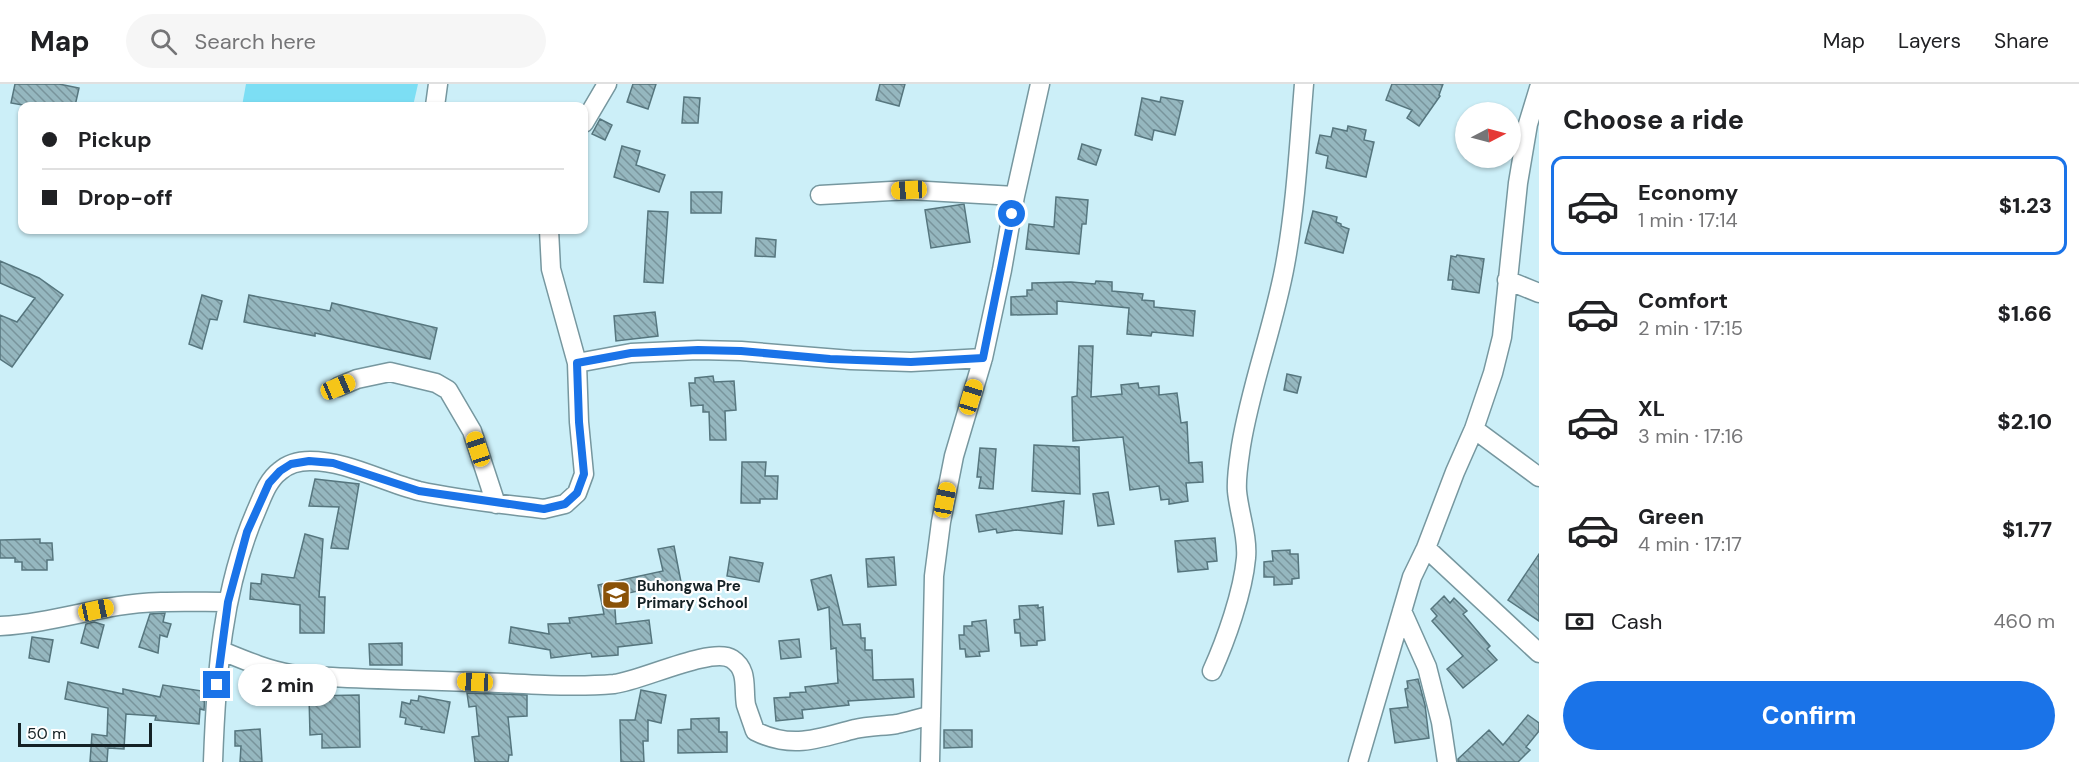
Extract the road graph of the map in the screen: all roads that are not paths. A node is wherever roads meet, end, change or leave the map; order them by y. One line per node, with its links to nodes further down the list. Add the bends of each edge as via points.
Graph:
1 (438, 84): 6 (street)
2 (607, 84): 7 (street)
3 (1040, 84): 9 (street)
4 (1304, 84): 25 (street, via 1285,266 1241,446 1237,490 1246,558 1230,622)
5 (1539, 88): 11 (street, via 1518,183)
6 (436, 102)
7 (588, 116)
8 (820, 195): 9 (street, via 909,190)
9 (1015, 196): 13 (street)
10 (549, 234): 14 (street, via 550,269)
11 (1507, 280): 12 (street); 16 (street, via 1502,337)
12 (1539, 293)
13 (983, 358): 14 (street, via 911,362 698,350 631,353); 26 (street, via 954,456 941,522 934,576)
14 (577, 363): 18 (street, via 584,474 577,493 565,504 544,509)
15 (338, 387): 18 (street, via 390,372 436,382 448,390 472,431)
16 (1474, 429): 17 (street); 19 (street)
17 (1539, 477)
18 (496, 504): 20 (street, via 419,491 333,463 291,464 269,483 247,532)
19 (1426, 548): 21 (street); 24 (street)
20 (228, 602): 22 (street, via 119,606); 23 (street)
21 (1402, 611): 29 (street); 30 (street, via 1427,667)
22 (0, 626)
23 (222, 651): 26 (street, via 263,668 291,674 582,687 620,683 723,656 732,659 742,671 750,718 756,731 767,737 818,740); 27 (street)
24 (1539, 653)
25 (1212, 671)
26 (929, 716): 28 (street)
27 (213, 762)
28 (930, 762)
29 (1358, 762)
30 (1447, 762)

